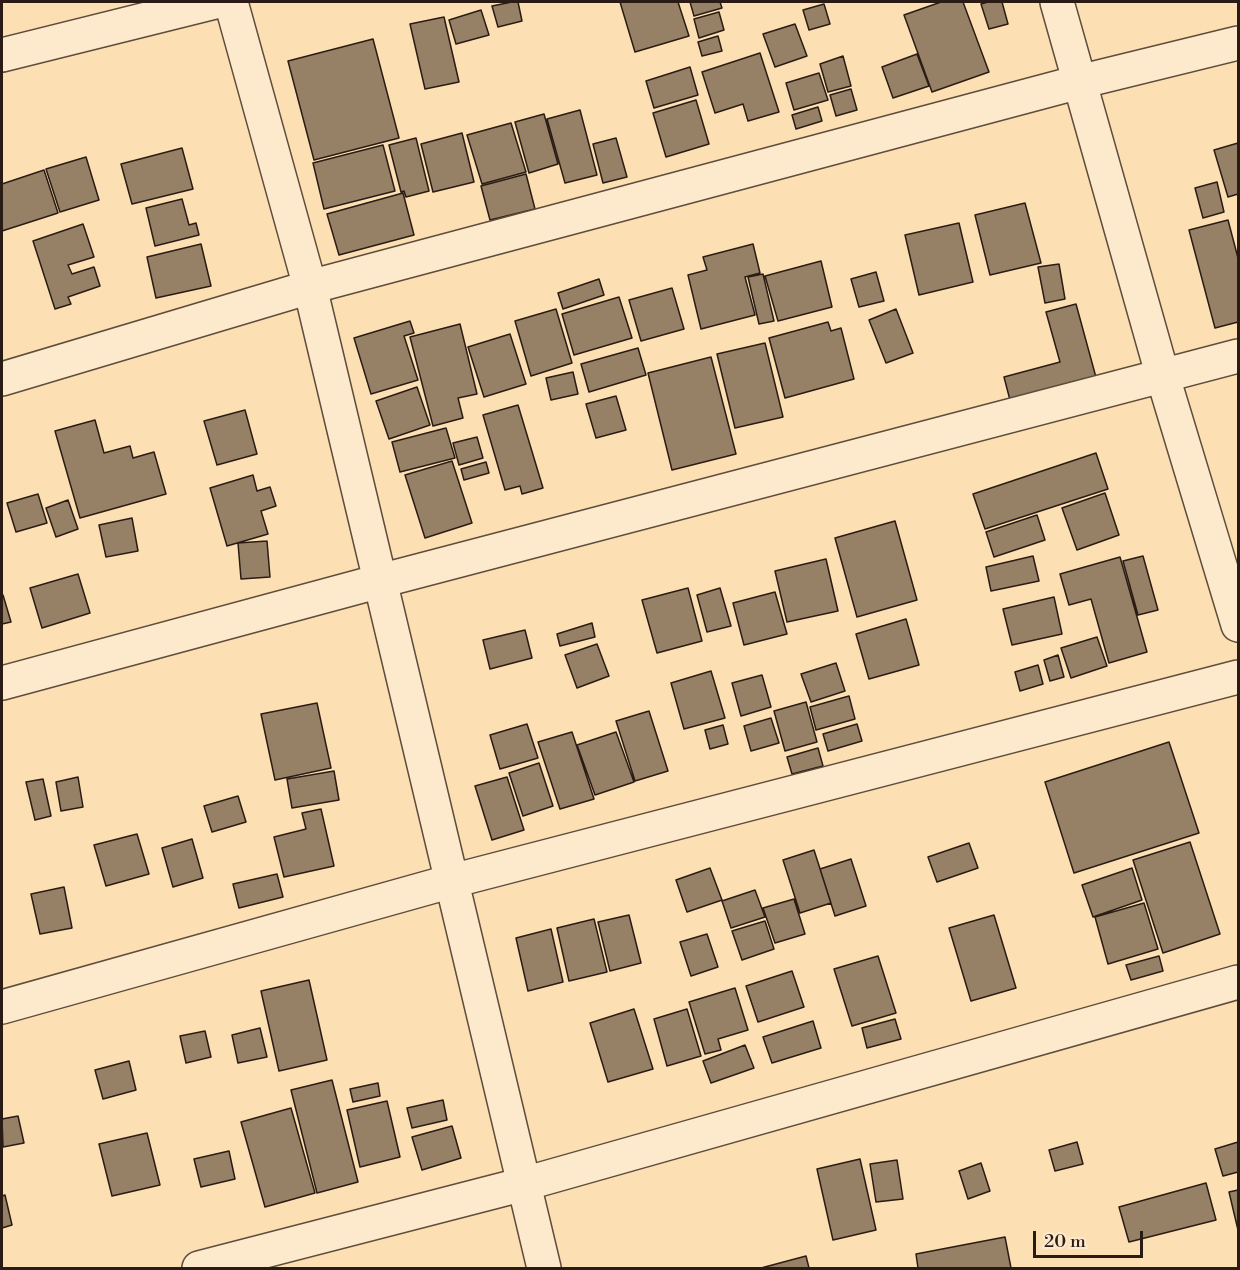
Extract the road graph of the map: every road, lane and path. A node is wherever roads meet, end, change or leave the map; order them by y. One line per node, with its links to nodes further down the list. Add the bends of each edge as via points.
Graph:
1 (215, 2): 5 (street)
2 (231, 2): 7 (street)
3 (1057, 2): 6 (street)
4 (1239, 43): 6 (street)
5 (2, 55)
6 (1079, 82): 7 (street); 9 (street)
7 (310, 287): 10 (street); 11 (street)
8 (1239, 356): 9 (street)
9 (1163, 377): 11 (street); 12 (street)
10 (2, 379)
11 (380, 581): 14 (street); 15 (street)
12 (1239, 625)
13 (1239, 677): 15 (street)
14 (2, 683)
15 (452, 881): 17 (street); 18 (street)
16 (1239, 982): 18 (street)
17 (2, 1007)
18 (524, 1184): 19 (street); 20 (street)
19 (199, 1269)
20 (544, 1269)

